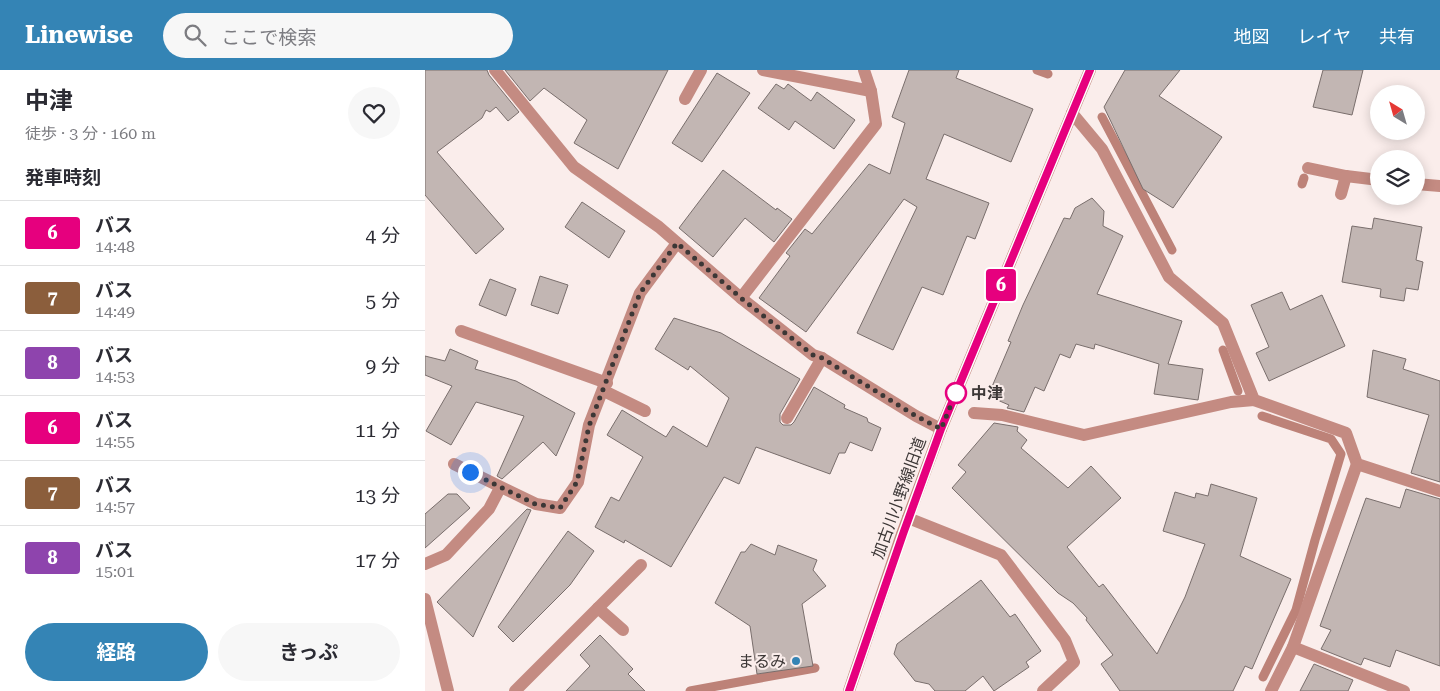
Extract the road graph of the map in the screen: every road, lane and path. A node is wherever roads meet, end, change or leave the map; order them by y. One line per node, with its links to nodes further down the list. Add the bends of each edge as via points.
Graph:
1 (495, 70): 15 (street, via 574,167)
2 (701, 70): 7 (street)
3 (763, 70): 6 (street)
4 (864, 70): 6 (street)
5 (1087, 71): 8 (street, 加古川小野線旧道)
6 (871, 91): 16 (street, via 876,124)
7 (685, 99)
8 (1072, 113): 20 (street, via 1102,149 1169,278 1223,323); 24 (street, 加古川小野線旧道)
9 (1308, 168): 10 (street)
10 (1345, 176): 11 (street); 14 (street)
11 (1370, 179)
12 (1425, 185): 13 (street)
13 (1440, 186)
14 (1341, 194)
15 (677, 243): 16 (street); 19 (street, via 640,293)
16 (741, 298): 18 (street, via 813,355)
17 (461, 331): 19 (street)
18 (822, 358): 23 (street); 24 (street)
19 (605, 387): 21 (street); 27 (street, via 589,426 577,482 560,508 535,504)
20 (1254, 400): 22 (street, via 1231,402 1084,435 1001,415); 26 (street, via 1346,433)
21 (645, 412)
22 (974, 413)
23 (787, 418)
24 (941, 429): 29 (street, 加古川小野線旧道)
25 (454, 464): 27 (street)
26 (1357, 464): 28 (street); 35 (street)
27 (500, 488): 30 (street, via 489,510 446,555)
28 (1440, 492)
29 (908, 518): 38 (street, 加古川小野線旧道); 39 (street, via 1001,555 1065,640 1074,662)
30 (425, 564)
31 (641, 565): 33 (street)
32 (425, 599): 36 (street)
33 (598, 608): 34 (street); 37 (street)
34 (623, 630)
35 (1293, 647): 40 (street); 41 (street)
36 (448, 691)
37 (515, 691)
38 (849, 691)
39 (1043, 691)
40 (1271, 691)
41 (1404, 691)

